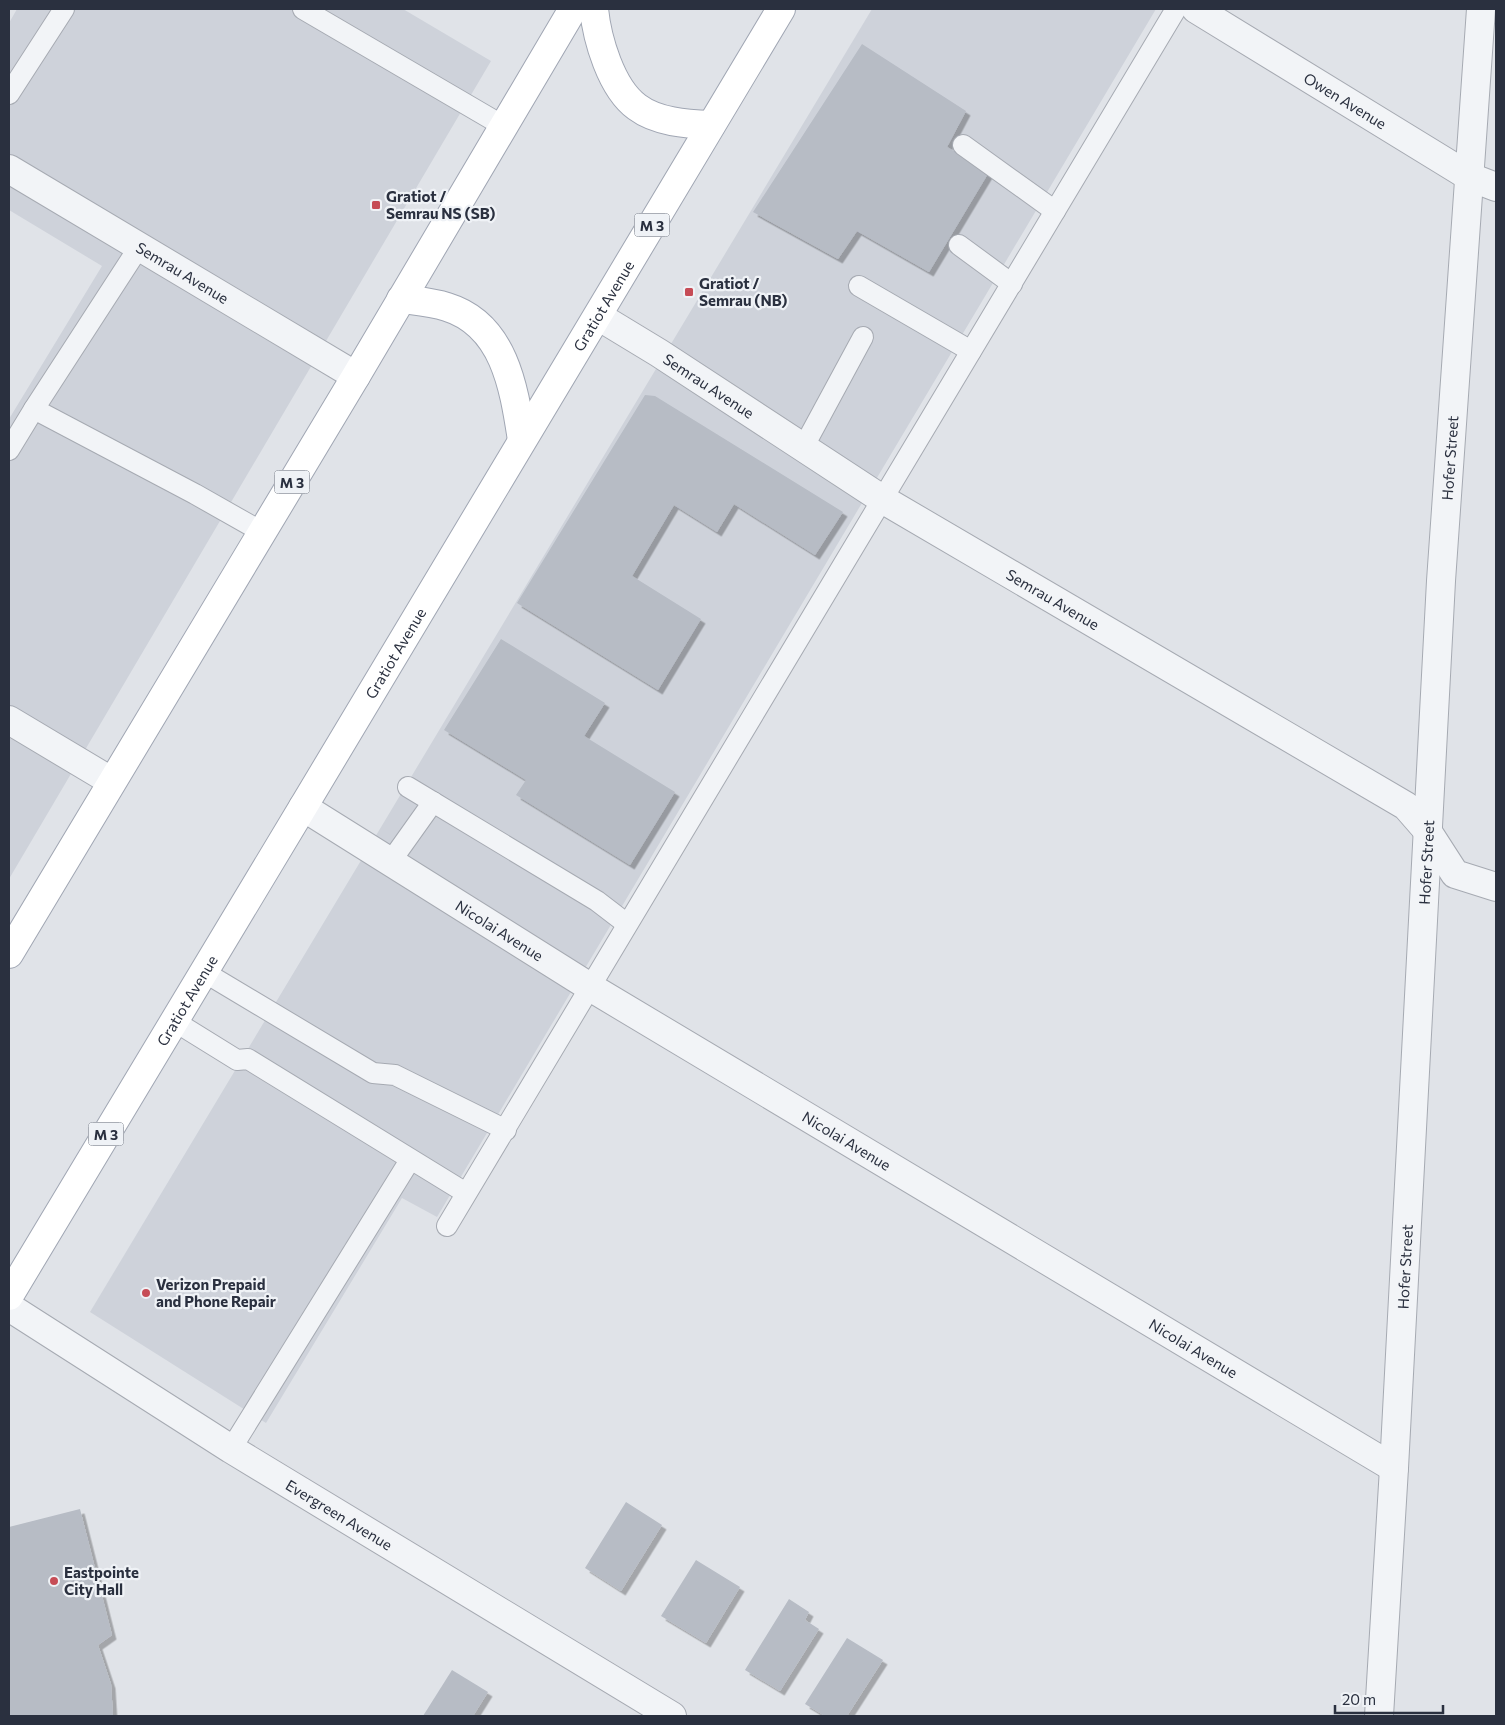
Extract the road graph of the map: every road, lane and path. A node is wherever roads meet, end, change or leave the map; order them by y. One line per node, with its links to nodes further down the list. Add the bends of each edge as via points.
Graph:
1 (64, 9): 9 (lane)
2 (303, 9): 11 (lane)
3 (573, 9): 11 (main road, M 3)
4 (594, 9): 10 (main road, via 602,49 612,72 623,93 637,107 683,124)
5 (781, 9): 10 (main road, Gratiot Avenue / M 3)
6 (1176, 9): 16 (lane)
7 (1196, 9): 14 (street, Owen Avenue)
8 (1481, 9): 14 (street, Hofer Street)
9 (9, 94)
10 (711, 125): 22 (main road, Gratiot Avenue / M 3)
11 (505, 126): 21 (main road, M 3)
12 (964, 145): 16 (lane)
13 (9, 169): 18 (street, Semrau Avenue)
14 (1470, 177): 15 (street, Owen Avenue); 37 (street, Hofer Street, via 1440,580)
15 (1496, 187)
16 (1055, 211): 19 (lane)
17 (959, 245): 19 (lane)
18 (139, 247): 25 (street, Semrau Avenue); 26 (lane)
19 (1012, 284): 24 (lane)
20 (859, 286): 24 (lane)
21 (401, 299): 25 (main road, M 3); 27 (main road, via 448,307 468,316 485,330 497,346 508,372)
22 (598, 316): 27 (main road, Gratiot Avenue / M 3); 28 (street, Semrau Avenue)
23 (863, 337): 28 (lane)
24 (971, 351): 30 (lane)
25 (356, 376): 31 (main road, M 3)
26 (34, 409): 29 (lane); 31 (lane)
27 (522, 440): 36 (main road, Gratiot Avenue / M 3)
28 (804, 448): 30 (street, Semrau Avenue)
29 (9, 450)
30 (882, 499): 37 (street, Semrau Avenue, via 1406,806); 40 (lane)
31 (262, 532): 33 (main road, M 3)
32 (9, 720): 33 (street)
33 (111, 781): 41 (main road, M 3)
34 (408, 788): 35 (lane)
35 (433, 802): 38 (lane); 40 (lane, via 596,901)
36 (304, 807): 38 (street, Nicolai Avenue); 42 (main road, Gratiot Avenue / M 3)
37 (1426, 829): 39 (street, Semrau Avenue, via 1455,874); 52 (street, Hofer Street)
38 (391, 861): 43 (street, Nicolai Avenue)
39 (1496, 887)
40 (627, 924): 43 (lane)
41 (9, 954)
42 (204, 972): 44 (main road, Gratiot Avenue / M 3); 45 (lane, via 373,1073 395,1075)
43 (590, 987): 45 (lane); 52 (street, Nicolai Avenue)
44 (174, 1021): 46 (lane, via 237,1060 248,1059); 49 (main road, Gratiot Avenue / M 3)
45 (506, 1130): 47 (lane)
46 (410, 1160): 47 (lane); 51 (lane)
47 (466, 1194): 48 (lane)
48 (447, 1226)
49 (9, 1296)
50 (9, 1307): 51 (street, Evergreen Avenue)
51 (231, 1449): 53 (street, Evergreen Avenue)
52 (1394, 1468): 54 (street, Hofer Street)
53 (672, 1716)
54 (1379, 1716)

